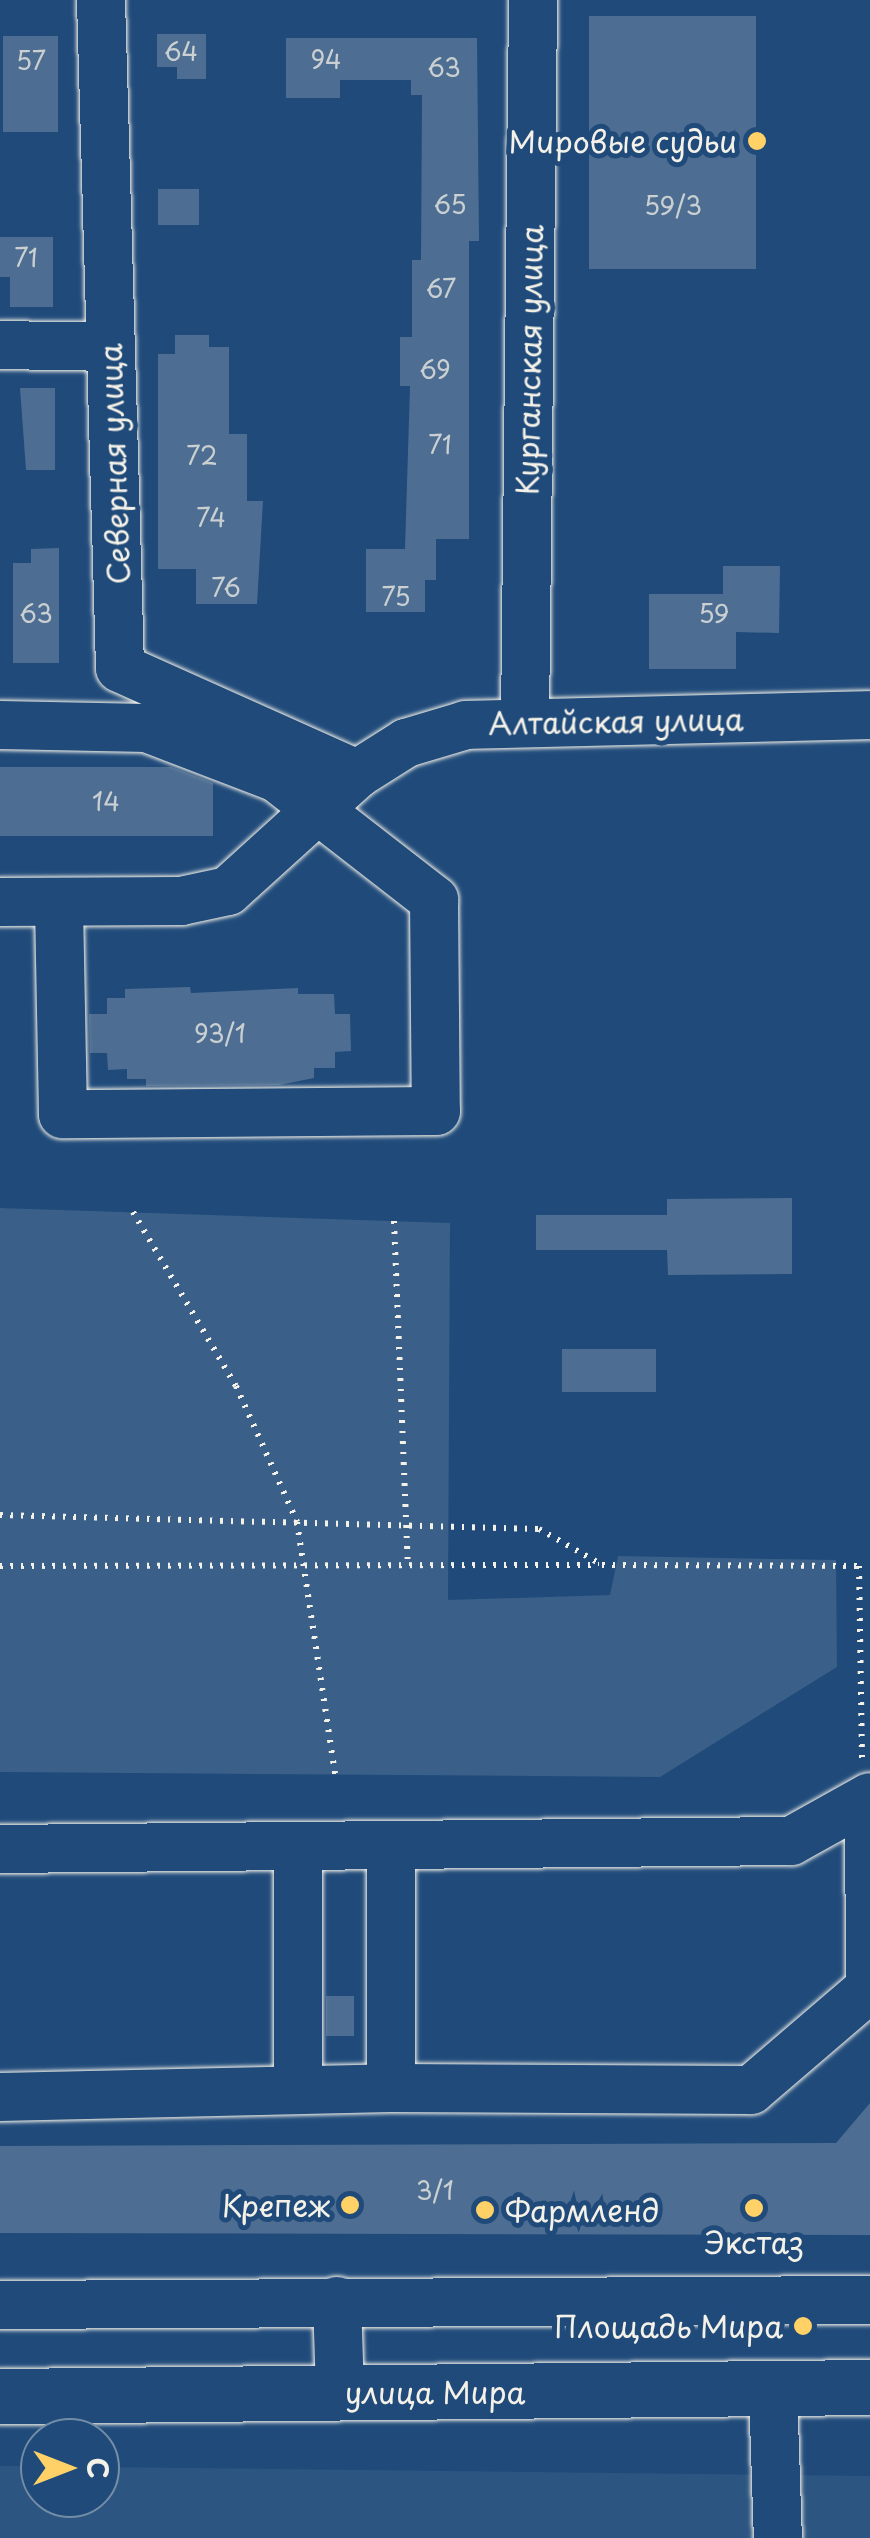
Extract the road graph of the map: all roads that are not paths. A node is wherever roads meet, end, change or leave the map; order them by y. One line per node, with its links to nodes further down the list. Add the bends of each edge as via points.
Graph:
1 (100, 0): 4 (street, Северная улица)
2 (533, 0): 6 (street, Курганская улица)
3 (0, 346): 4 (street)
4 (110, 347): 8 (street, Северная улица, via 120,668)
5 (870, 716): 6 (street, Алтайская улица)
6 (525, 720): 8 (street, Алтайская улица, via 466,725 406,743)
7 (0, 725): 9 (street, via 147,728 277,778)
8 (356, 774): 9 (street, Алтайская улица)
9 (320, 805): 11 (street, Алтайская улица, via 228,891 182,901); 11 (street, via 434,900 436,1111 63,1114)
10 (0, 902): 11 (street, Алтайская улица)
11 (59, 902)
12 (869, 1798): 14 (street, via 791,1842); 16 (street, via 870,1988 751,2090)
13 (298, 1848): 14 (street); 15 (street); 17 (street)
14 (391, 1848): 16 (street)
15 (0, 1849)
16 (391, 2088): 17 (street)
17 (298, 2090): 18 (street)
18 (0, 2097)
19 (870, 2300): 20 (street)
20 (338, 2301): 21 (street); 24 (street)
21 (0, 2305)
22 (870, 2387): 23 (main road, улица Мира)
23 (773, 2390): 24 (main road, улица Мира); 26 (street)
24 (340, 2393): 25 (main road, улица Мира)
25 (0, 2396)
26 (778, 2538)

